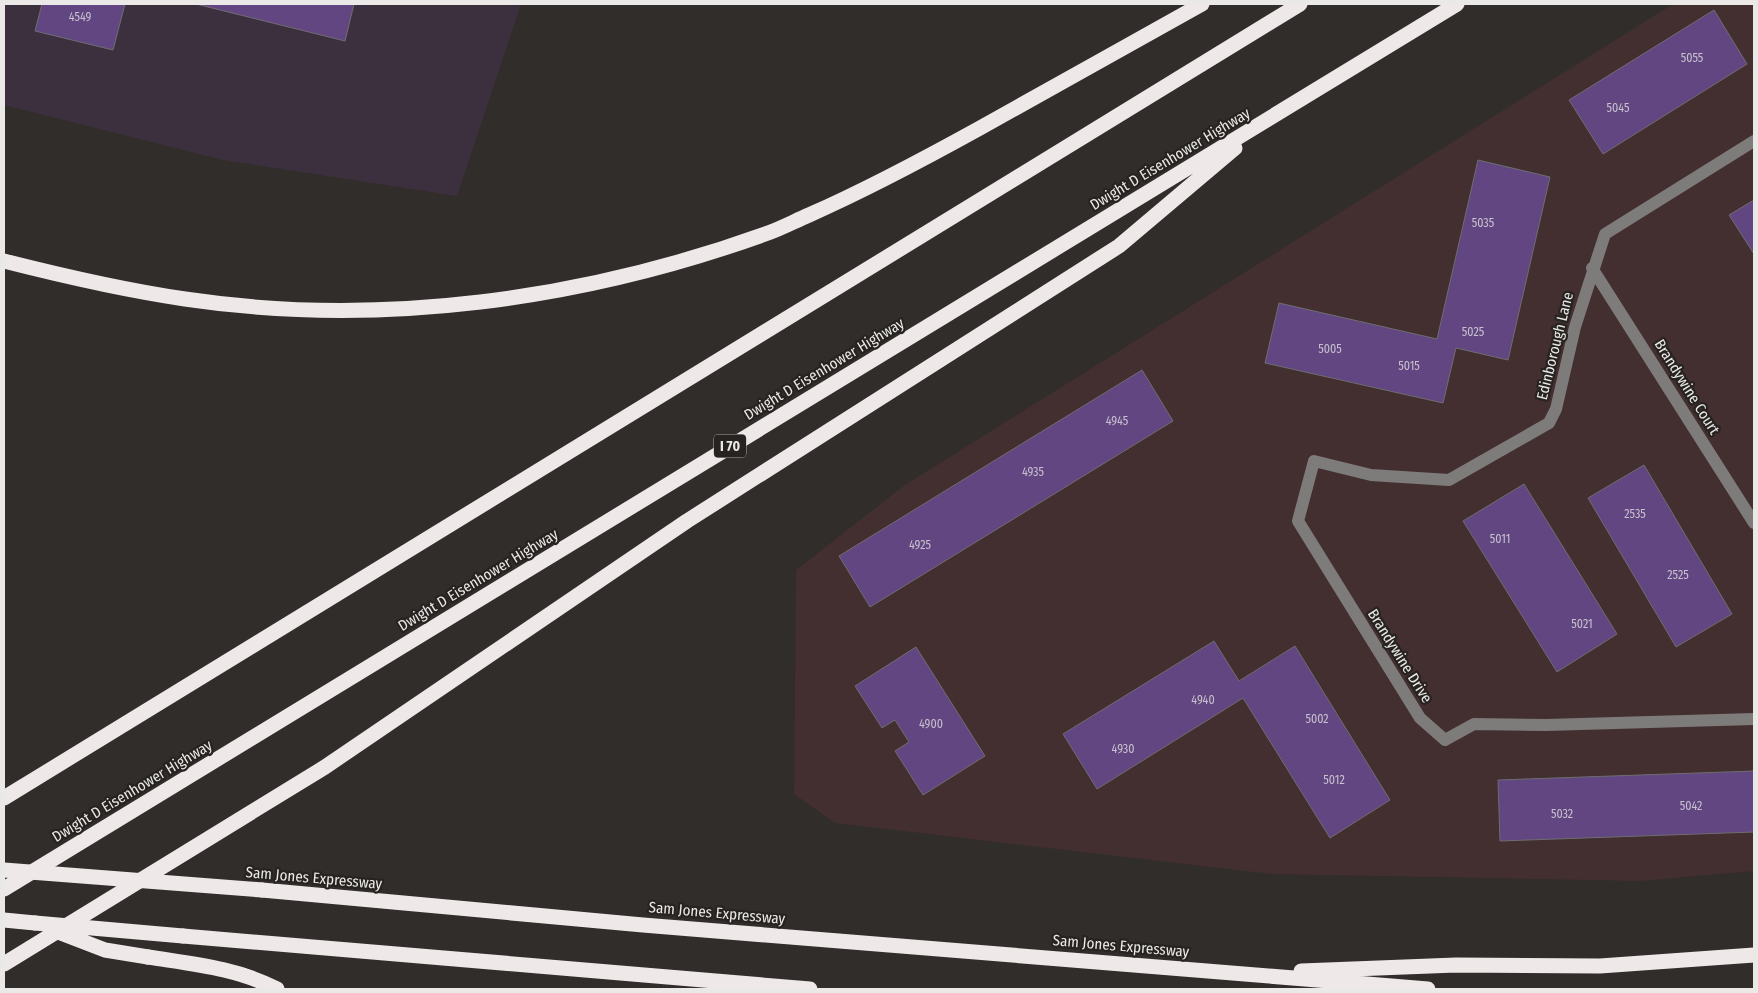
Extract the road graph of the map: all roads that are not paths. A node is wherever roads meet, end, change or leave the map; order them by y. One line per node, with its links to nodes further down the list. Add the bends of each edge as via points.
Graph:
1 (1202, 4): 6 (highway, via 902,171 836,203 768,233 713,252 621,276 524,296 442,306 374,310 292,308 162,296)
2 (1300, 4): 11 (highway)
3 (1457, 4): 4 (highway, Dwight D Eisenhower Highway / I 70)
4 (1272, 117): 13 (highway, Dwight D Eisenhower Highway / I 70); 17 (highway, via 1119,246 687,521 325,767)
5 (1754, 141): 7 (street, Edinborough Lane, via 1605,234)
6 (4, 260)
7 (1592, 268): 8 (street, Edinborough Lane, via 1556,409 1548,422 1449,480 1371,476); 9 (street, Brandywine Court)
8 (1314, 461): 10 (street, Brandywine Drive, via 1298,521 1420,718 1445,740 1474,724)
9 (1754, 523)
10 (1754, 719)
11 (4, 798)
12 (4, 870): 18 (highway, Sam Jones Expressway, bridge)
13 (4, 889)
14 (4, 920): 15 (highway)
15 (35, 923): 19 (highway, bridge, via 105,950 220,968); 20 (highway, bridge)
16 (1754, 956): 18 (highway, via 1600,966 1456,965)
17 (4, 964)
18 (1232, 973): 21 (highway, Sam Jones Expressway)
19 (277, 989)
20 (810, 989)
21 (1428, 989)

